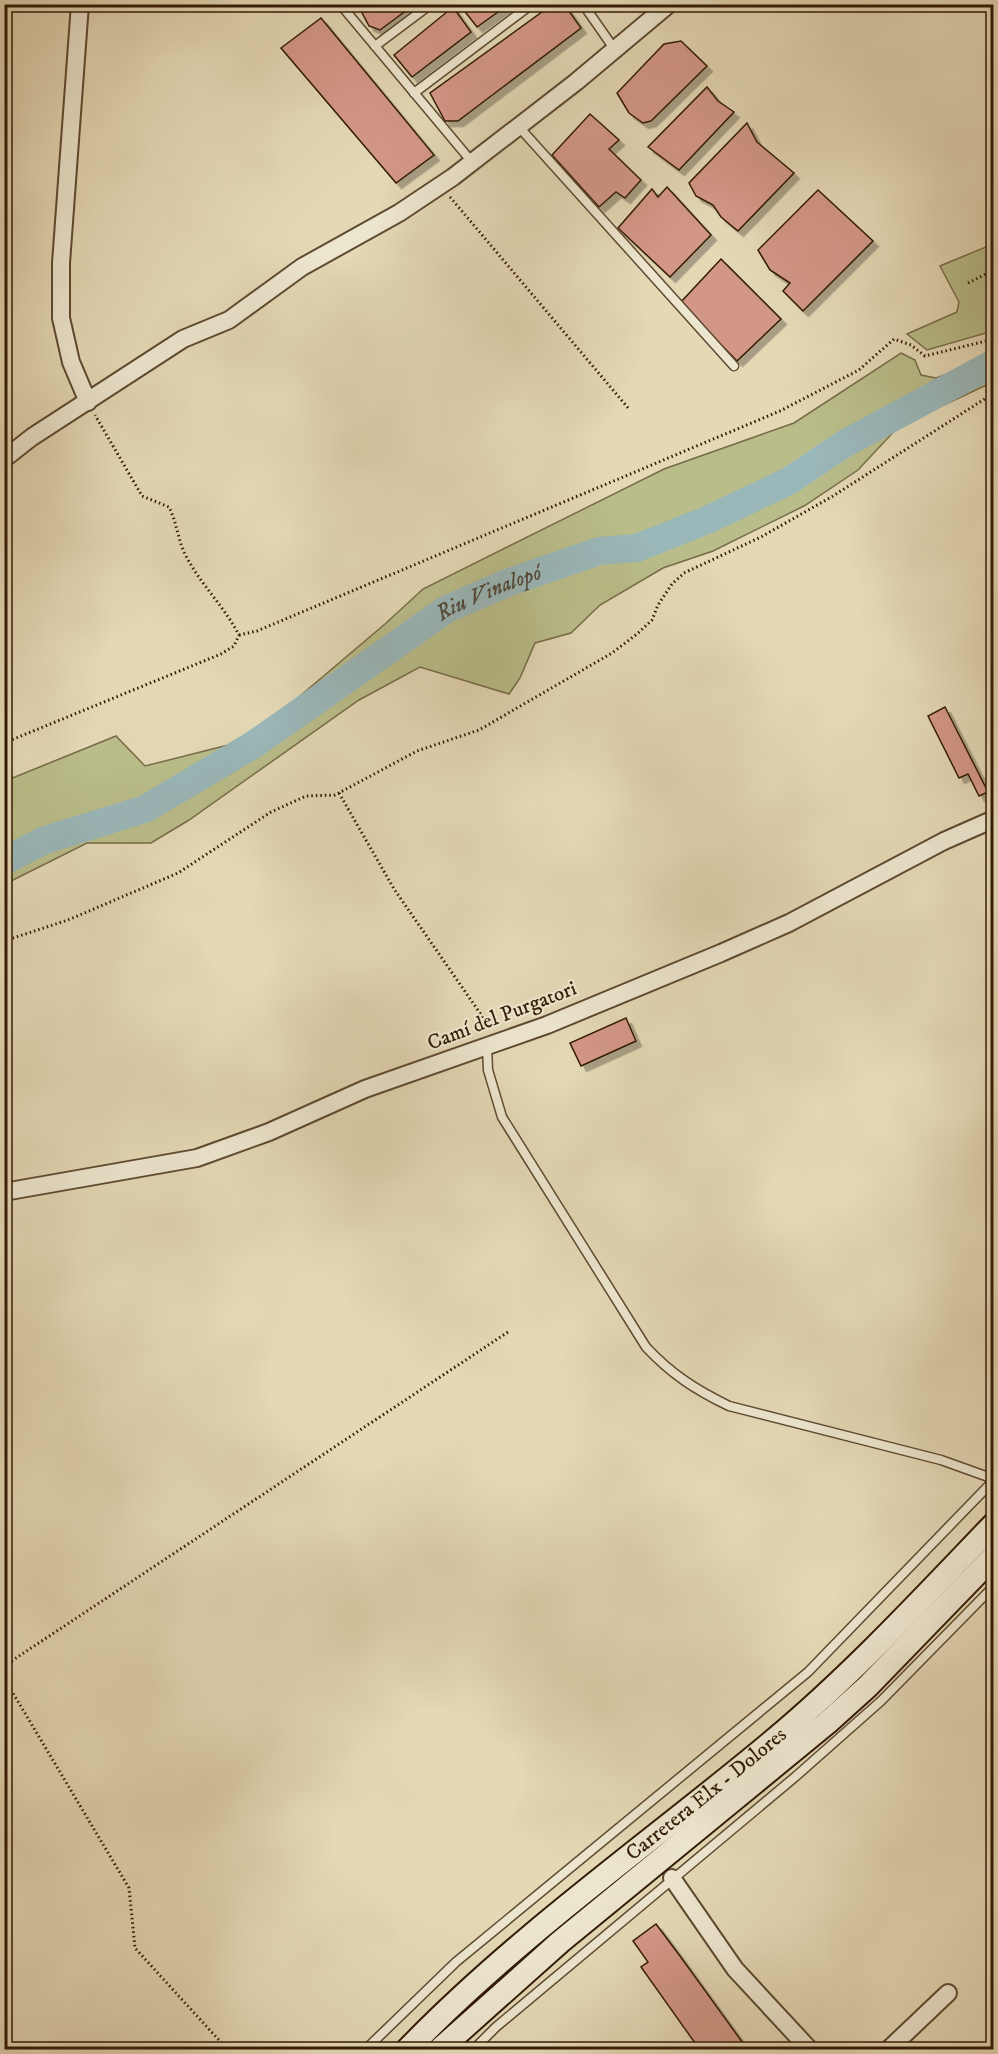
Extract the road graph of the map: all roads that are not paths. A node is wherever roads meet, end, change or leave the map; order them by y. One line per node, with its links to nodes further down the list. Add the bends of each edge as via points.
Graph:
1 (80, 4): 13 (street, via 61,262 61,318 71,362)
2 (340, 4): 7 (lane)
3 (431, 4): 7 (lane)
4 (532, 4): 9 (lane)
5 (583, 4): 8 (lane)
6 (669, 4): 8 (street)
7 (375, 46): 9 (lane)
8 (615, 50): 10 (street)
9 (414, 93): 11 (lane)
10 (519, 127): 11 (street); 12 (lane)
11 (472, 162): 13 (street, via 399,213 302,267 229,320 183,339)
12 (734, 366)
13 (88, 402): 14 (street)
14 (4, 459)
15 (993, 819): 16 (street, Camí del Purgatori, via 740,945)
16 (487, 1047): 17 (street, Camí del Purgatori, via 365,1089 269,1132 197,1158); 18 (lane, via 488,1070 502,1117 646,1347 667,1370 697,1391 729,1406 942,1460)
17 (4, 1192)
18 (993, 1480): 24 (lane, via 808,1671 456,1962)
19 (993, 1524): 25 (main road, Carretera Elx - Dolores, via 846,1676 776,1739 477,1983)
20 (993, 1556): 26 (main road, Carretera Elx - Dolores, via 828,1723 560,1942)
21 (993, 1586): 22 (lane, via 881,1701)
22 (672, 1878): 27 (lane); 28 (street, via 735,1970)
23 (948, 1993): 29 (street)
24 (365, 2049)
25 (407, 2049)
26 (439, 2049)
27 (472, 2049)
28 (810, 2049)
29 (888, 2049)

